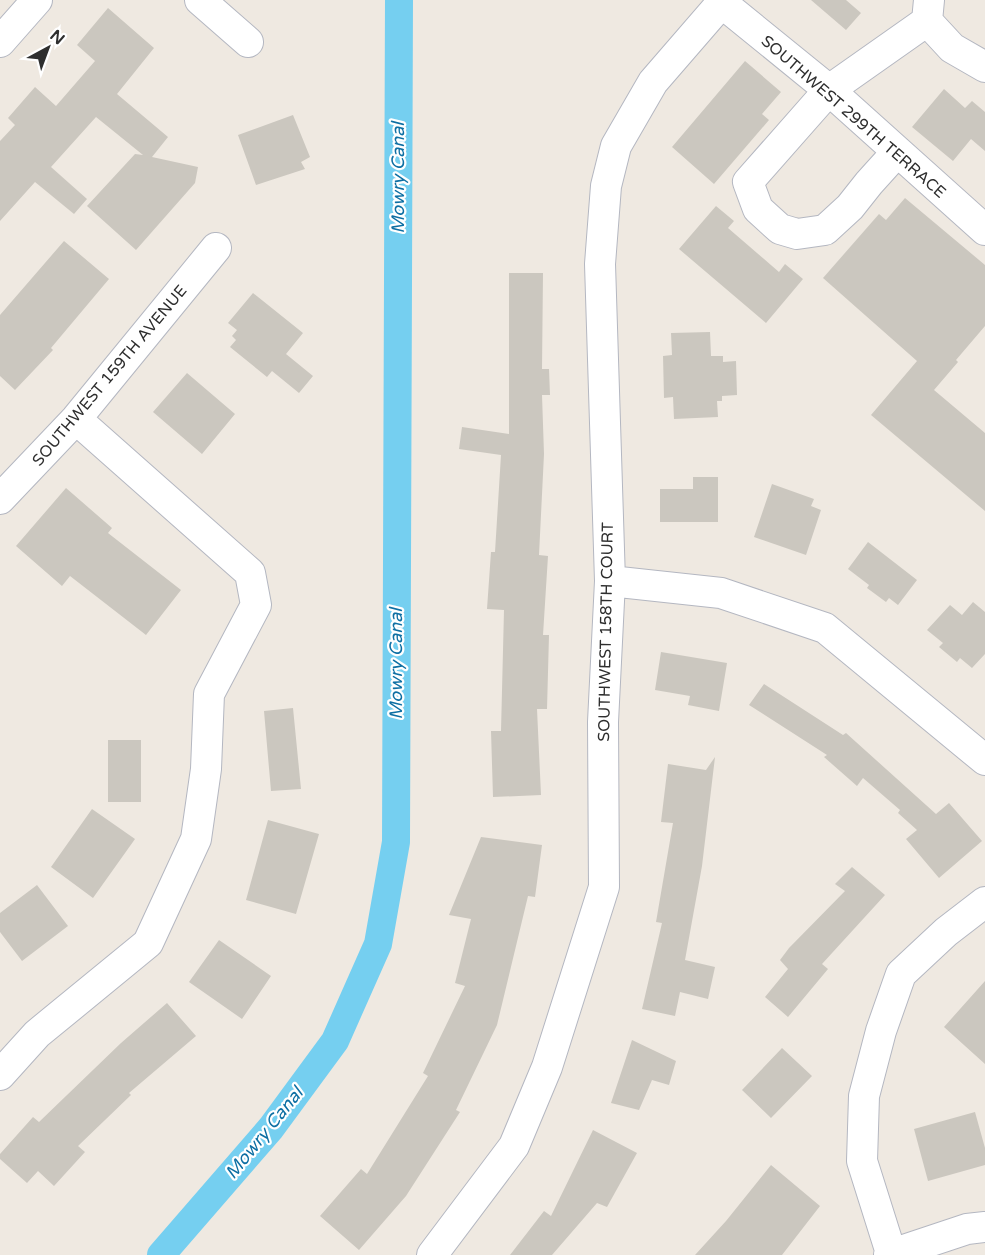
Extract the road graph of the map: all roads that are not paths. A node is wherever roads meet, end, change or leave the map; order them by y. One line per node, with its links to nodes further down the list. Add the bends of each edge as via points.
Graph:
1 (37, 0): 5 (street)
2 (200, 0): 6 (street)
3 (723, 1): 8 (street, SOUTHWEST 299TH TERRACE, via 760,37); 14 (street, SOUTHWEST 158TH COURT, via 653,82 615,146 606,186 600,264)
4 (928, 10): 7 (street, via 952,48); 8 (street)
5 (0, 42)
6 (248, 42)
7 (985, 67)
8 (828, 90): 9 (street, SOUTHWEST 299TH TERRACE); 9 (street, via 748,182 758,209 780,229 796,234 825,230)
9 (897, 152): 10 (street, SOUTHWEST 299TH TERRACE)
10 (985, 230)
11 (216, 248): 12 (street, SOUTHWEST 159TH AVENUE)
12 (76, 418): 13 (street, SOUTHWEST 159TH AVENUE); 17 (street, via 250,573 256,605 209,693 206,769 196,839 148,943 37,1034)
13 (0, 499)
14 (610, 581): 15 (street, via 721,593 825,628); 20 (street, SOUTHWEST 158TH COURT, via 603,722 604,887 547,1068 514,1146)
15 (985, 760)
16 (985, 902): 19 (street, via 901,974 878,1042 864,1096 862,1161)
17 (0, 1076)
18 (985, 1227): 19 (street)
19 (890, 1254)
20 (432, 1255)

